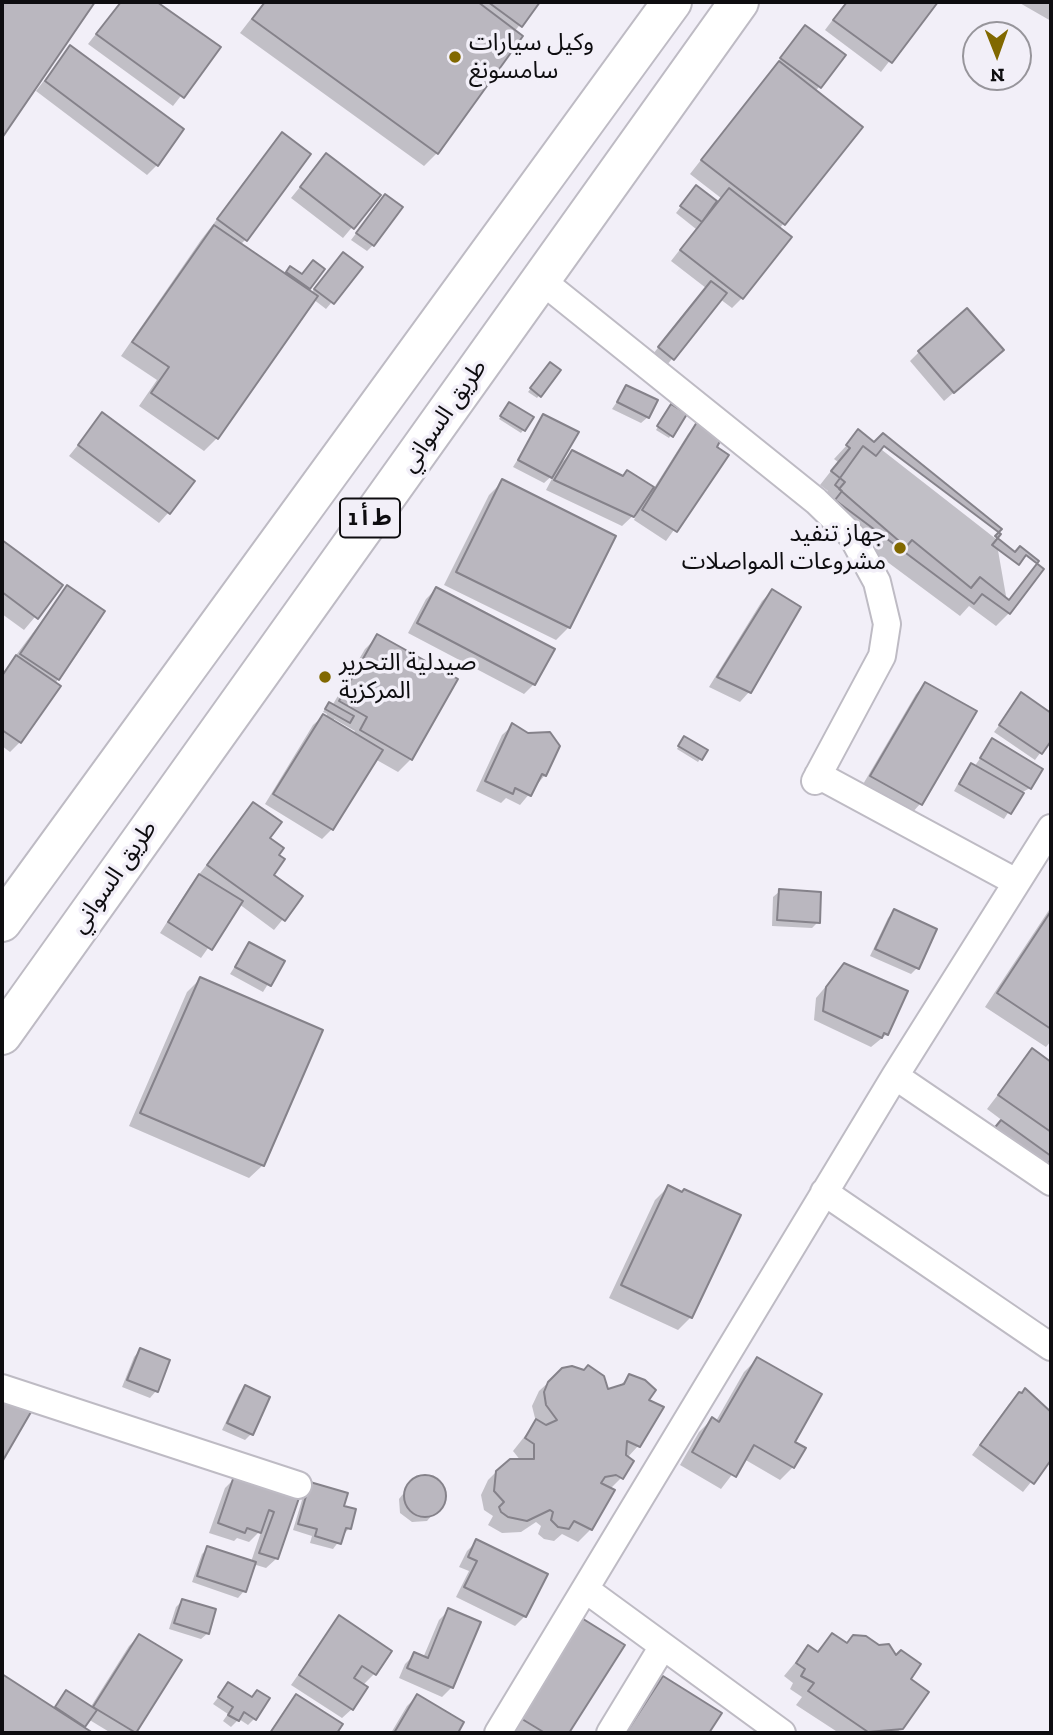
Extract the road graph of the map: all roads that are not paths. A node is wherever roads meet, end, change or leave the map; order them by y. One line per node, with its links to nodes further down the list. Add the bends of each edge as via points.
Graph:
1 (672, 2): 6 (highway, ط أ 1)
2 (739, 2): 3 (highway, طريق السواني / ط أ 1)
3 (541, 280): 5 (street, via 816,501 852,536 884,603 884,646 816,778); 7 (highway, طريق السواني / ط أ 1)
4 (1051, 828): 5 (street)
5 (1016, 882): 8 (street)
6 (2, 922)
7 (2, 1035)
8 (895, 1076): 9 (street); 10 (street)
9 (1051, 1182)
10 (824, 1192): 11 (street); 14 (street)
11 (1051, 1347)
12 (2, 1388): 13 (street)
13 (298, 1485)
14 (584, 1589): 15 (street); 17 (street)
15 (663, 1646): 16 (street); 18 (street)
16 (750, 1724): 19 (street)
17 (498, 1733)
18 (610, 1733)
19 (782, 1733)

